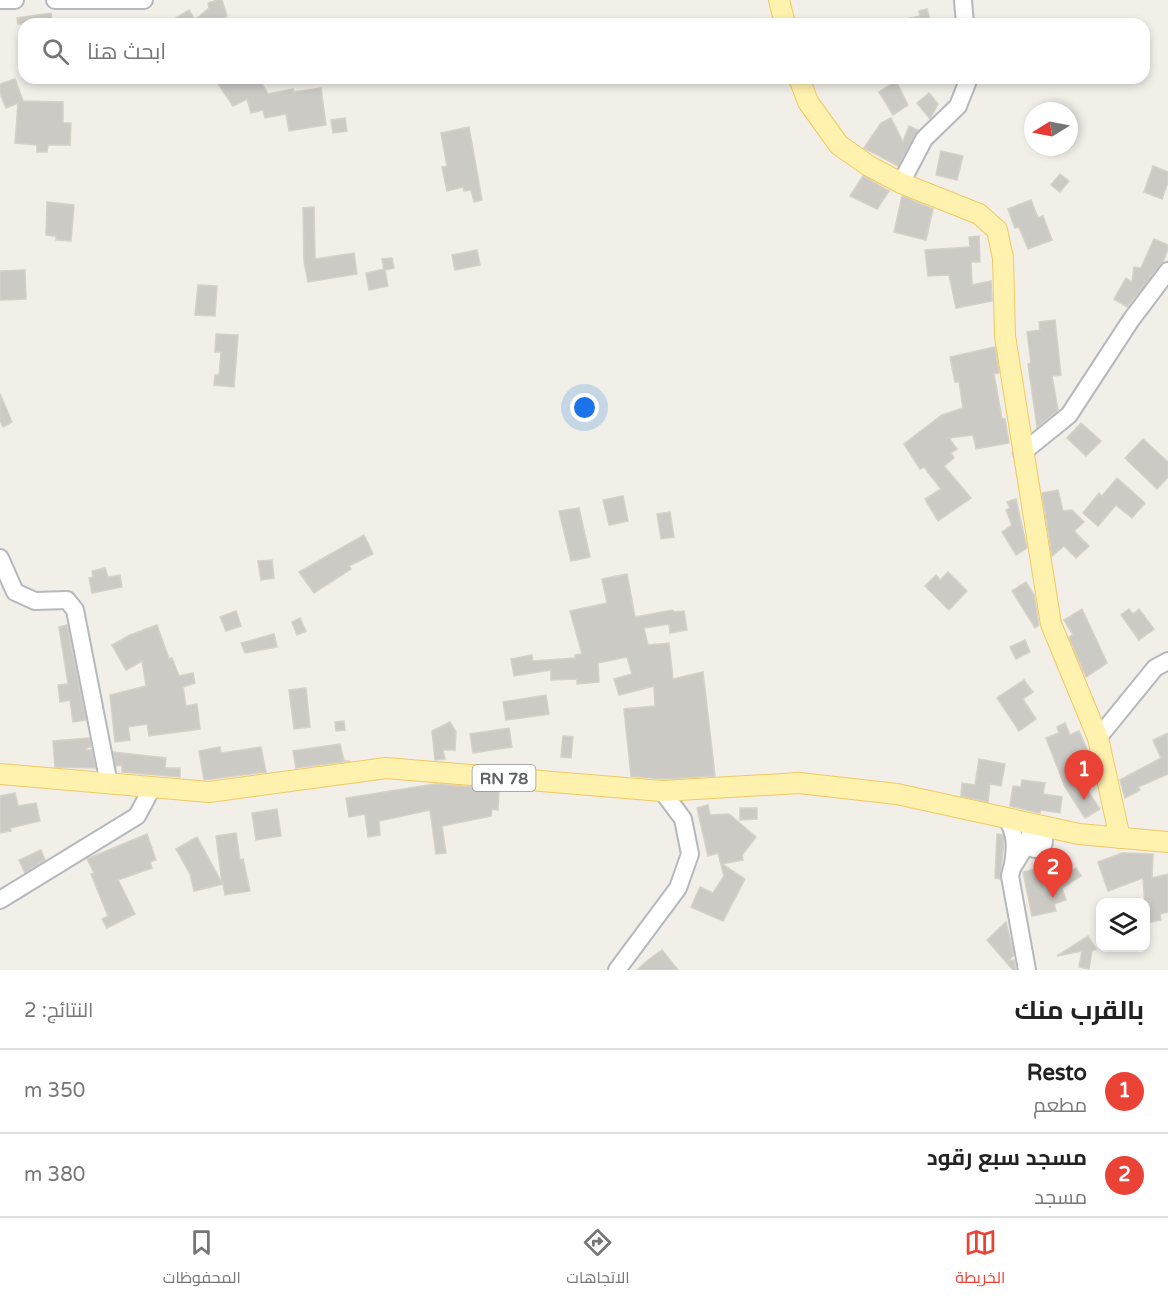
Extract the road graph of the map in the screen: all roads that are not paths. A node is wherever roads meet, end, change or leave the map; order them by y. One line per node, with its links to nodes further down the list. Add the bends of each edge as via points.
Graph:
1 (0, 0): 2 (street)
2 (15, 0)
3 (55, 0): 4 (street)
4 (144, 0)
5 (779, 0): 7 (main road)
6 (963, 0): 8 (street)
7 (784, 18)
8 (964, 18)
9 (801, 84): 11 (main road, via 808,102 839,145 868,166)
10 (967, 84): 11 (street, via 958,106 924,139)
11 (902, 183): 13 (main road, via 979,214 997,230 1003,258 1005,336)
12 (1168, 271): 13 (street, via 1069,415)
13 (1022, 453): 16 (main road, via 1053,634)
14 (0, 558): 18 (street, via 15,592 35,601 67,600 75,610)
15 (1168, 661): 16 (street, via 1155,668)
16 (1098, 738): 25 (main road)
17 (0, 774): 18 (main road, RN 78)
18 (109, 784): 19 (main road, RN 78)
19 (152, 788): 20 (main road, RN 78, via 208,792 386,768); 29 (street, via 137,816)
20 (662, 790): 21 (main road, RN 78); 22 (street)
21 (694, 791): 22 (street, via 686,803); 23 (main road, RN 78, via 799,783 897,794)
22 (683, 819): 30 (street, via 690,854 678,888)
23 (1007, 819): 24 (main road, RN 78); 26 (street); 28 (street, via 1013,830)
24 (1079, 834): 25 (main road, RN 78); 26 (street)
25 (1120, 838): 27 (main road, RN 78)
26 (1034, 842): 28 (street)
27 (1168, 842)
28 (1015, 865): 31 (street, via 1011,885)
29 (0, 900)
30 (617, 970)
31 (1027, 970)

